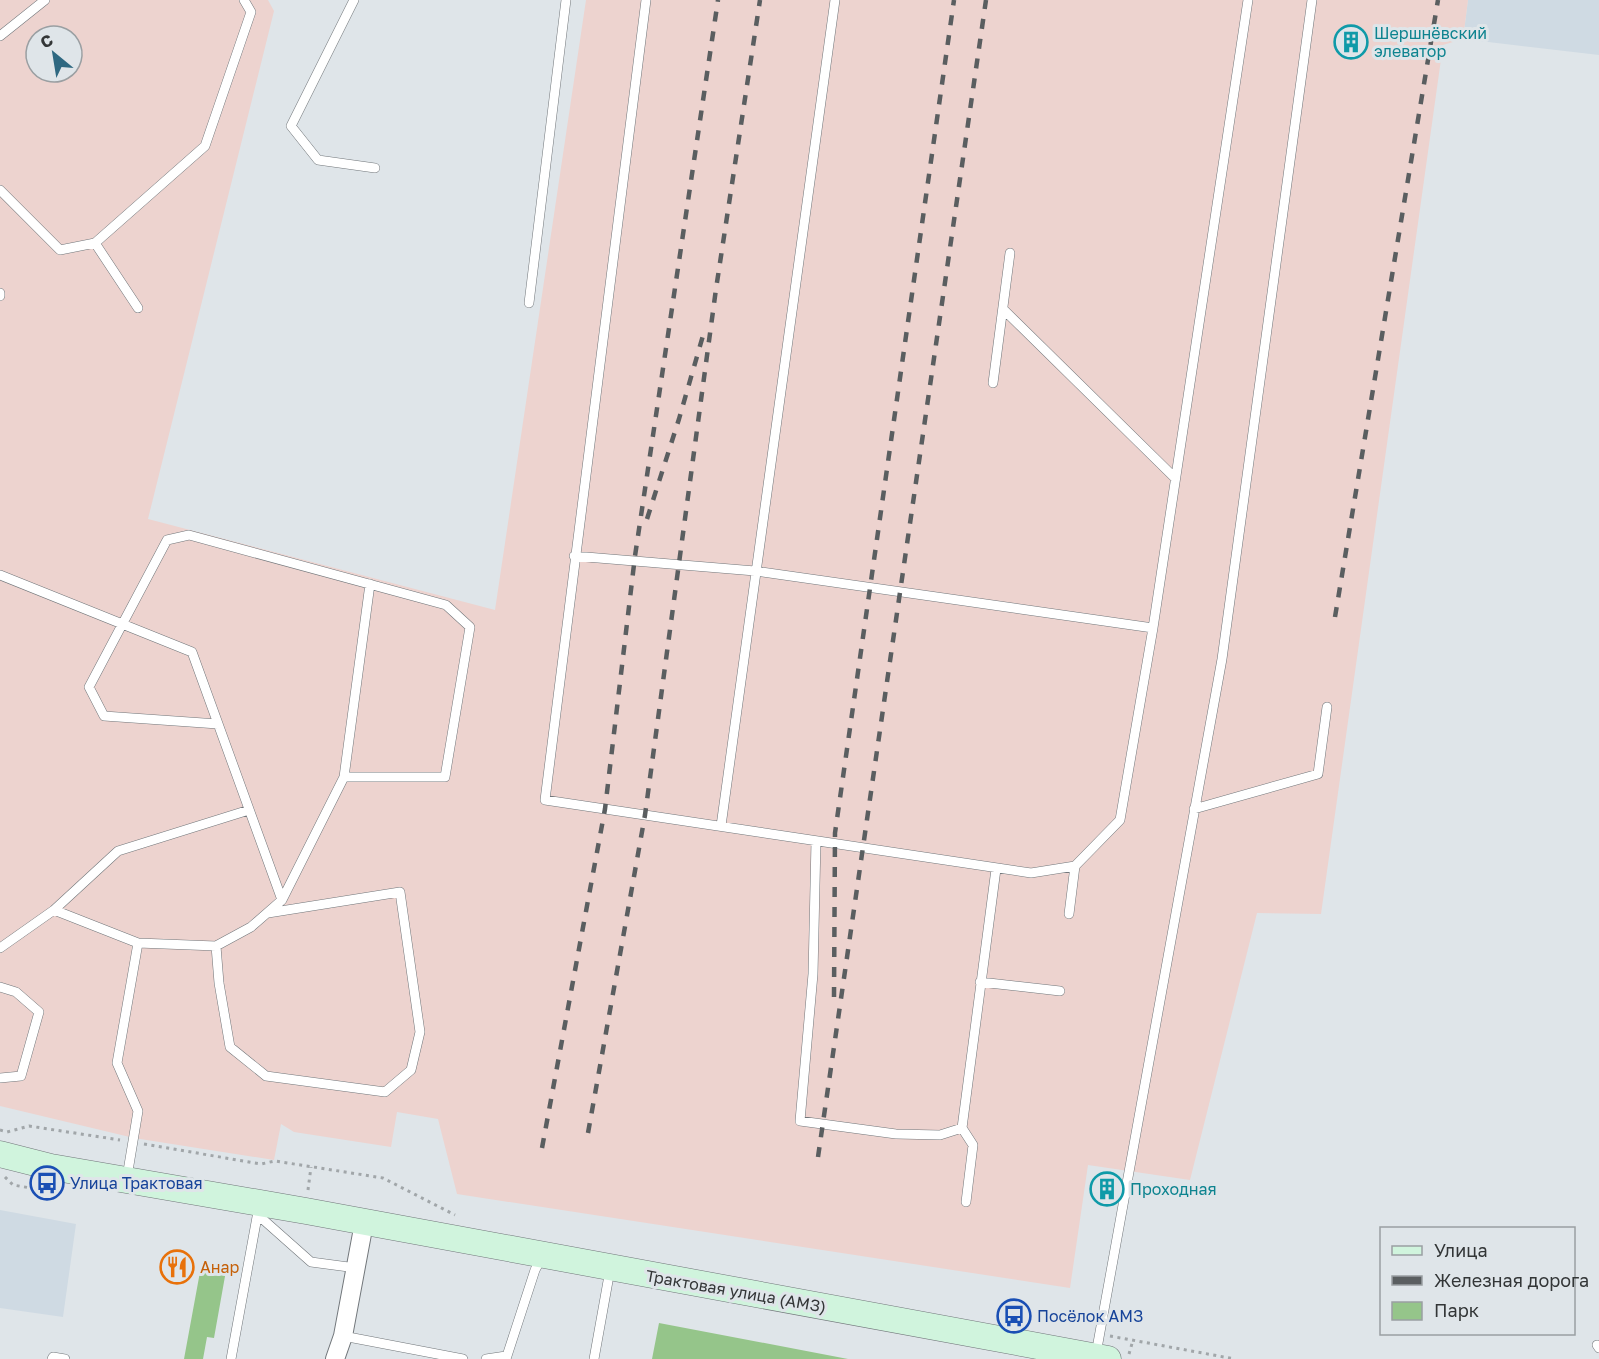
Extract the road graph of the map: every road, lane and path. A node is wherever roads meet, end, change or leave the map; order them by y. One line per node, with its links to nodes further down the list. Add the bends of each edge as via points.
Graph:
1 (45, 0): 9 (lane)
2 (244, 0): 12 (lane, via 251,12 205,146)
3 (354, 0): 10 (lane, via 291,126 318,160)
4 (566, 0): 14 (lane)
5 (646, 0): 19 (lane)
6 (835, 0): 20 (lane)
7 (1248, 0): 18 (lane)
8 (1312, 0): 28 (lane, via 1222,659)
9 (0, 36)
10 (375, 168)
11 (0, 190): 12 (lane, via 60,250)
12 (95, 243): 15 (lane)
13 (1010, 253): 16 (lane)
14 (529, 303)
15 (138, 308)
16 (1003, 309): 17 (lane); 18 (lane)
17 (993, 383)
18 (1175, 478): 24 (lane)
19 (574, 556): 20 (lane); 30 (lane, via 545,800)
20 (755, 571): 24 (lane); 30 (lane)
21 (0, 575): 23 (lane)
22 (370, 584): 23 (lane, via 189,535 167,540); 27 (lane); 27 (lane, via 446,605 470,627 445,777)
23 (122, 624): 26 (lane, via 192,652); 26 (lane, via 89,687 104,716)
24 (1153, 628): 32 (lane, via 1120,820)
25 (1327, 707): 28 (lane, via 1318,774)
26 (218, 724): 29 (lane)
27 (344, 777): 34 (lane)
28 (1194, 809): 59 (lane)
29 (249, 810): 34 (lane); 35 (lane, via 118,851)
30 (721, 826): 31 (lane)
31 (816, 841): 33 (lane); 45 (lane, via 813,974 800,1121 896,1134 940,1135)
32 (1075, 866): 33 (lane, via 1031,873); 37 (lane)
33 (996, 869): 41 (lane)
34 (282, 900): 36 (lane)
35 (54, 910): 38 (lane); 40 (lane)
36 (268, 913): 39 (lane); 39 (lane, via 400,892 420,1032 411,1070 385,1092 266,1076 230,1047)
37 (1069, 914)
38 (138, 943): 39 (lane); 47 (lane, via 117,1063 138,1111)
39 (216, 946)
40 (0, 948)
41 (980, 982): 43 (lane); 45 (lane)
42 (0, 987): 44 (lane, via 16,992 39,1012 21,1076)
43 (1060, 991)
44 (0, 1078)
45 (962, 1128): 50 (lane, via 973,1144)
46 (0, 1130): 47 (path, via 29,1126)
47 (133, 1143): 49 (lane); 52 (path, via 261,1164 275,1161 383,1178 453,1215)
48 (0, 1154): 49 (street, Трактовая улица (АМЗ))
49 (127, 1179): 51 (street, Трактовая улица (АМЗ))
50 (966, 1202)
51 (259, 1209): 53 (street, Трактовая улица (АМЗ)); 55 (lane, via 311,1262); 63 (lane)
52 (465, 1217)
53 (364, 1222): 54 (street, Трактовая улица (АМЗ)); 55 (street)
54 (543, 1255): 56 (street, Трактовая улица (АМЗ)); 60 (lane)
55 (356, 1268): 57 (street)
56 (611, 1268): 59 (street, Трактовая улица (АМЗ)); 67 (lane)
57 (344, 1336): 64 (street); 65 (lane)
58 (1133, 1340): 59 (path); 68 (path); 69 (path)
59 (1101, 1350)
60 (506, 1358): 66 (lane)
61 (52, 1359): 62 (lane)
62 (65, 1359)
63 (231, 1359)
64 (335, 1359)
65 (464, 1359)
66 (486, 1359)
67 (594, 1359)
68 (1128, 1359)
69 (1236, 1359)

